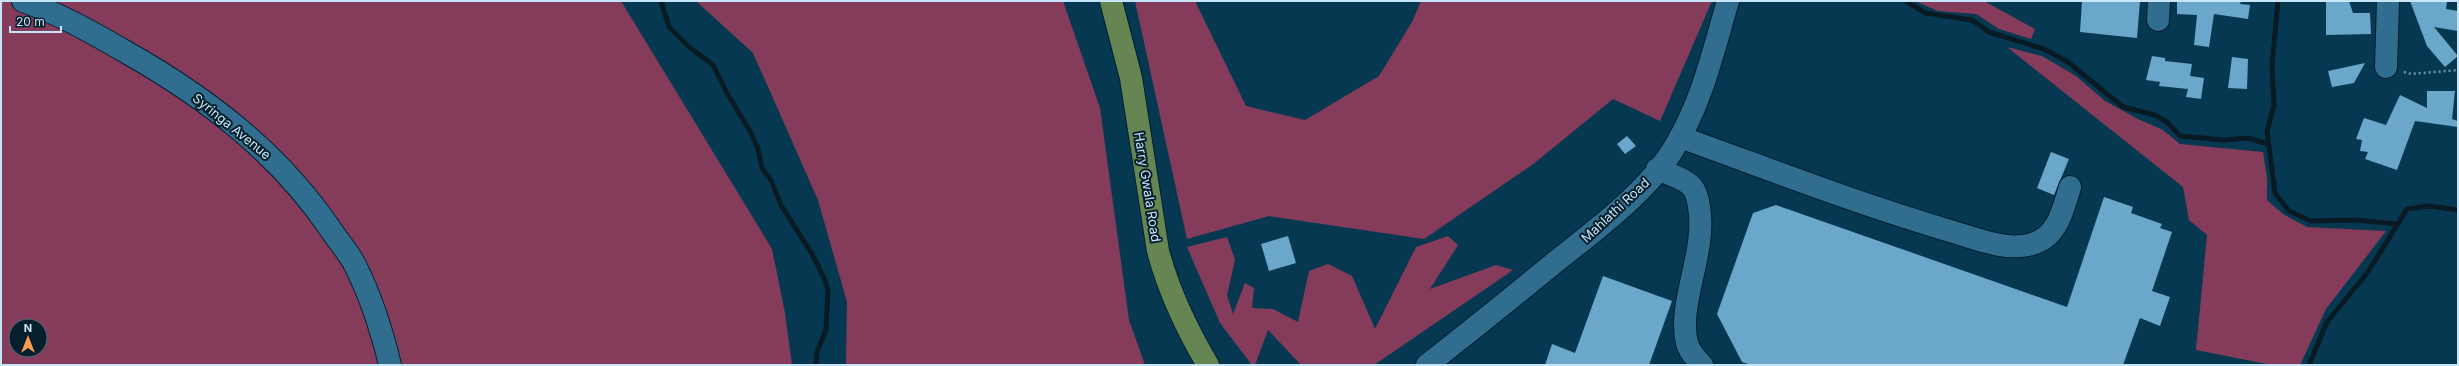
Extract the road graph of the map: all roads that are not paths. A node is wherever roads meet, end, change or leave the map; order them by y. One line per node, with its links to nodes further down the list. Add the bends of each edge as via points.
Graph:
1 (23, 1): 9 (street, Syringa Avenue, via 88,31 156,69 220,112 268,152 312,202 354,264 382,331)
2 (1111, 1): 10 (main road, Harry Gwala Road, via 1131,78 1164,275 1175,305)
3 (1728, 1): 6 (street, Mahlathi Road, via 1697,104)
4 (2388, 1): 5 (street)
5 (2386, 67)
6 (1680, 137): 7 (street, Mahlathi Road); 8 (street, via 1893,214 1996,244 2018,247 2032,245 2052,232 2061,216)
7 (1657, 169): 11 (street, Mahlathi Road, via 1596,229); 12 (street, via 1691,185 1698,196 1701,218 1697,264 1685,330 1687,344)
8 (2070, 187)
9 (390, 365)
10 (1208, 365)
11 (1427, 365)
12 (1702, 365)

